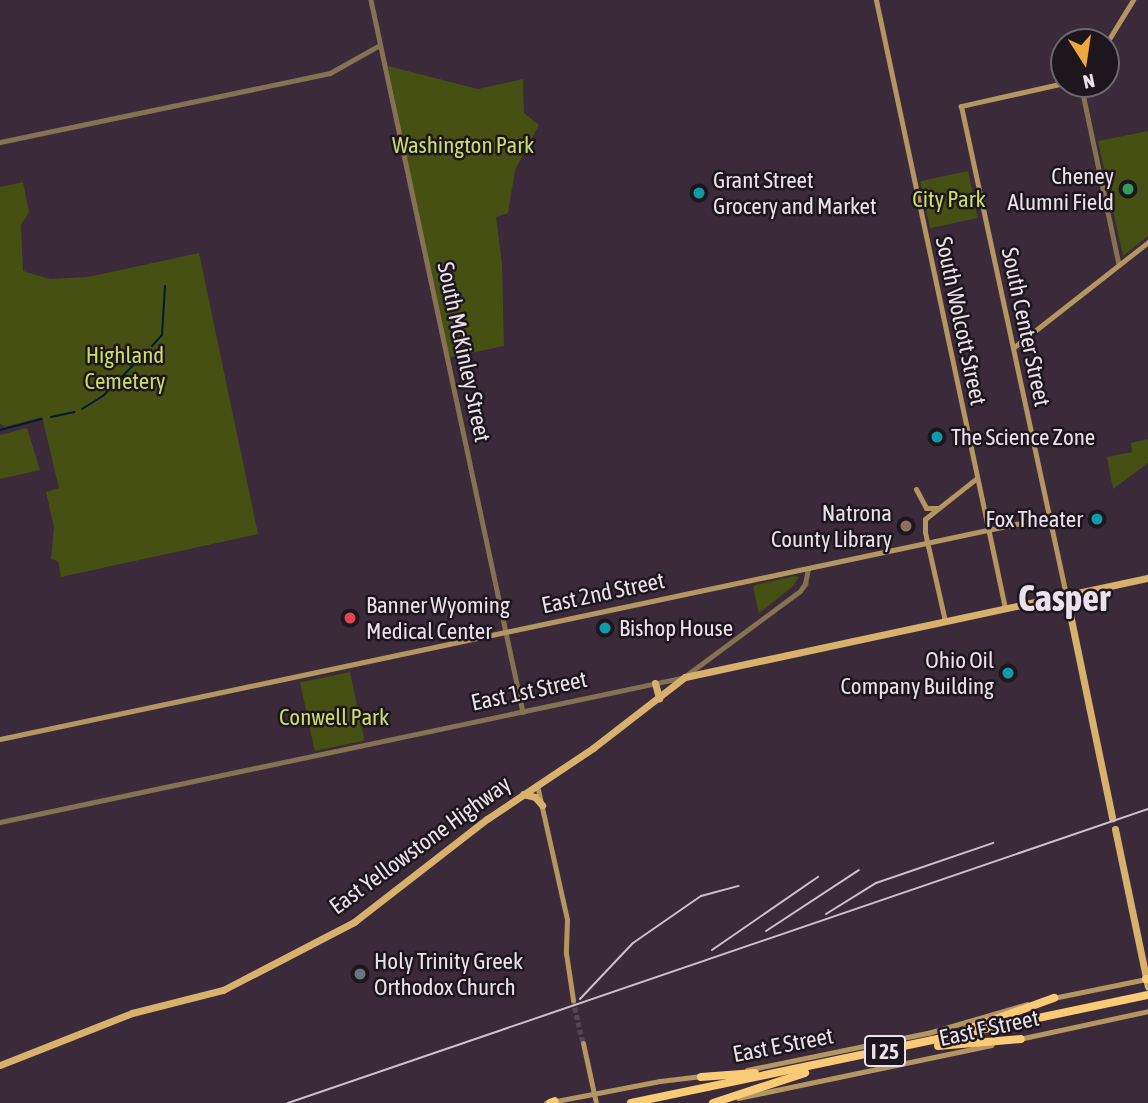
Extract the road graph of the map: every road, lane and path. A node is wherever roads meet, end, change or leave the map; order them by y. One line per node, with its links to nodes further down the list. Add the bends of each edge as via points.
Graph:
1 (371, 0): 5 (street, South McKinley Street)
2 (876, 0): 14 (main road, South Wolcott Street)
3 (1133, 0): 4 (main road)
4 (1116, 28)
5 (376, 30): 6 (street, South McKinley Street); 7 (street)
6 (380, 45): 7 (street); 25 (street, South McKinley Street)
7 (364, 54): 10 (street, via 330,74)
8 (1050, 86): 13 (main road, South Center Street, via 961,106)
9 (1084, 98): 12 (street)
10 (0, 142)
11 (1148, 242): 12 (main road)
12 (1119, 265): 13 (main road)
13 (1013, 348): 17 (main road, South Center Street)
14 (977, 478): 16 (main road); 18 (main road, South Wolcott Street)
15 (916, 489): 16 (main road, via 926,508)
16 (940, 508): 19 (main road, via 926,516)
17 (1049, 517): 18 (main road, East 2nd Street); 22 (main road, South Center Street)
18 (989, 532): 19 (main road, East 2nd Street); 23 (main road, South Wolcott Street)
19 (928, 544): 20 (main road, East 2nd Street); 24 (main road)
20 (808, 569): 25 (main road, East 2nd Street); 26 (street, East Yellowstone Highway, via 800,591)
21 (1148, 578): 22 (main road, East 1st Street)
22 (1066, 595): 23 (main road, East 1st Street); 34 (main road)
23 (1005, 608): 24 (main road, East 1st Street)
24 (945, 621): 26 (main road, East 1st Street)
25 (505, 631): 29 (street, South McKinley Street); 30 (main road, East 2nd Street)
26 (685, 677): 27 (street, East 1st Street); 28 (main road, East Yellowstone Highway)
27 (655, 683): 28 (main road); 29 (street, East 1st Street)
28 (659, 698): 31 (main road, East Yellowstone Highway)
29 (523, 712): 35 (street, East 1st Street)
30 (0, 739)
31 (537, 785): 32 (main road, East Yellowstone Highway); 33 (main road)
32 (522, 794): 33 (main road, via 535,797); 45 (main road, East Yellowstone Highway, via 354,922 232,985 199,998 132,1013)
33 (542, 805): 40 (main road, via 567,919 565,953)
34 (1112, 818)
35 (0, 822)
36 (1115, 829): 37 (main road)
37 (1147, 982): 38 (main road, East E Street)
38 (1054, 998): 43 (highway); 47 (main road, East E Street, via 915,1036)
39 (1143, 999): 43 (highway, I 25)
40 (573, 1000)
41 (1148, 1012): 42 (main road, East F Street)
42 (1021, 1039): 43 (highway); 53 (main road, East F Street)
43 (937, 1043): 46 (highway, I 25)
44 (583, 1044): 48 (main road)
45 (0, 1065)
46 (804, 1070): 47 (highway); 51 (highway, I 25); 52 (highway, I 25); 53 (highway)
47 (701, 1077): 48 (main road, East E Street)
48 (594, 1093): 49 (main road, East E Street); 50 (main road)
49 (550, 1102)
50 (596, 1103)
51 (631, 1103)
52 (656, 1103)
53 (714, 1103)

